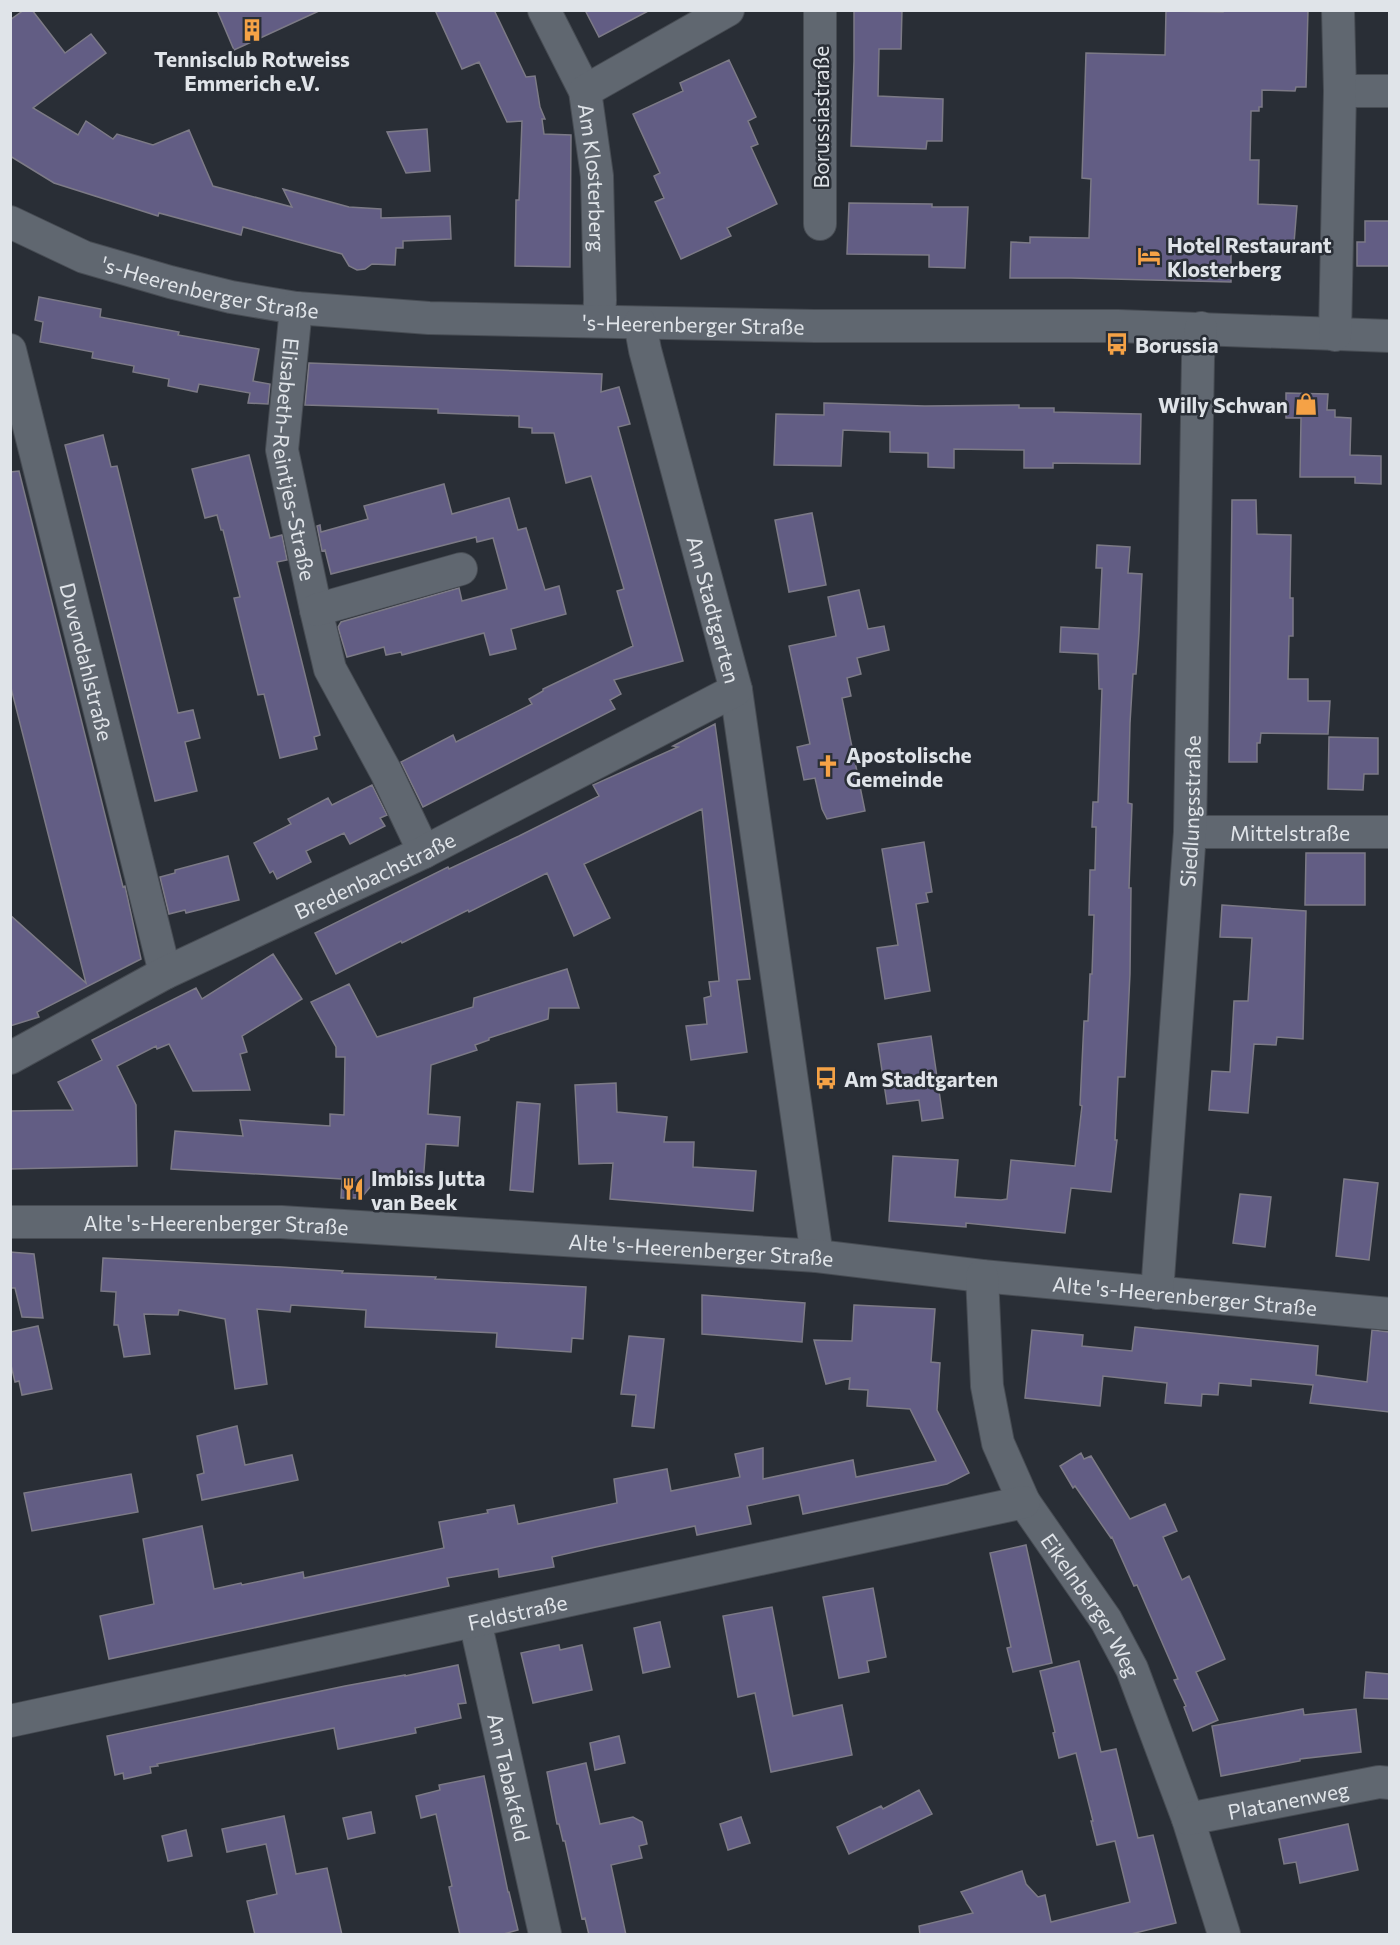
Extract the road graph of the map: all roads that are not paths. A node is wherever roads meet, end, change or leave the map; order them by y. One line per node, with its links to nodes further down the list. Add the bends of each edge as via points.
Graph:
1 (544, 10): 5 (street)
2 (728, 10): 5 (street, Am Klosterberg)
3 (820, 10): 8 (street, Borussiastraße)
4 (1338, 10): 6 (street)
5 (585, 91): 11 (street, Am Klosterberg, via 597,176)
6 (1340, 91): 7 (street); 14 (street)
7 (1389, 91)
8 (820, 224)
9 (12, 229): 10 (street, 's-Heerenberger Straße, via 148,276)
10 (296, 308): 11 (street, 's-Heerenberger Straße, via 429,318); 18 (street, Elisabeth-Reintjes-Straße, via 282,450)
11 (599, 321): 12 (street, 's-Heerenberger Straße)
12 (640, 322): 13 (street, 's-Heerenberger Straße); 19 (street, Am Stadtgarten)
13 (1201, 328): 14 (street, 's-Heerenberger Straße); 20 (street, Siedlungsstraße)
14 (1335, 335): 15 (street, 's-Heerenberger Straße)
15 (1389, 336)
16 (10, 350): 23 (street, Duvendahlstraße)
17 (461, 570): 18 (street, Elisabeth-Reintjes-Straße)
18 (316, 610): 22 (street, Elisabeth-Reintjes-Straße, via 330,669)
19 (736, 690): 22 (street, Bredenbachstraße); 26 (street, Am Stadtgarten)
20 (1190, 832): 21 (street, Mittelstraße); 28 (street, Siedlungsstraße)
21 (1389, 832)
22 (424, 852): 23 (street, Bredenbachstraße)
23 (165, 973): 24 (street, Bredenbachstraße)
24 (10, 1058)
25 (10, 1222): 26 (street, Alte 's-Heerenberger Straße, via 281,1222)
26 (817, 1256): 27 (street, Alte 's-Heerenberger Straße)
27 (982, 1275): 28 (street, Alte 's-Heerenberger Straße); 30 (street, Eikelnberger Weg, via 987,1386 998,1443)
28 (1157, 1293): 29 (street, Alte 's-Heerenberger Straße)
29 (1389, 1314)
30 (1024, 1502): 31 (street, Feldstraße); 34 (street, Eikelnberger Weg, via 1106,1620 1132,1669)
31 (474, 1622): 32 (street, Feldstraße); 35 (street, Am Tabakfeld)
32 (10, 1721)
33 (1389, 1783): 34 (street, Platanenweg)
34 (1188, 1818): 36 (street, Eikelnberger Weg)
35 (545, 1935)
36 (1224, 1935)

